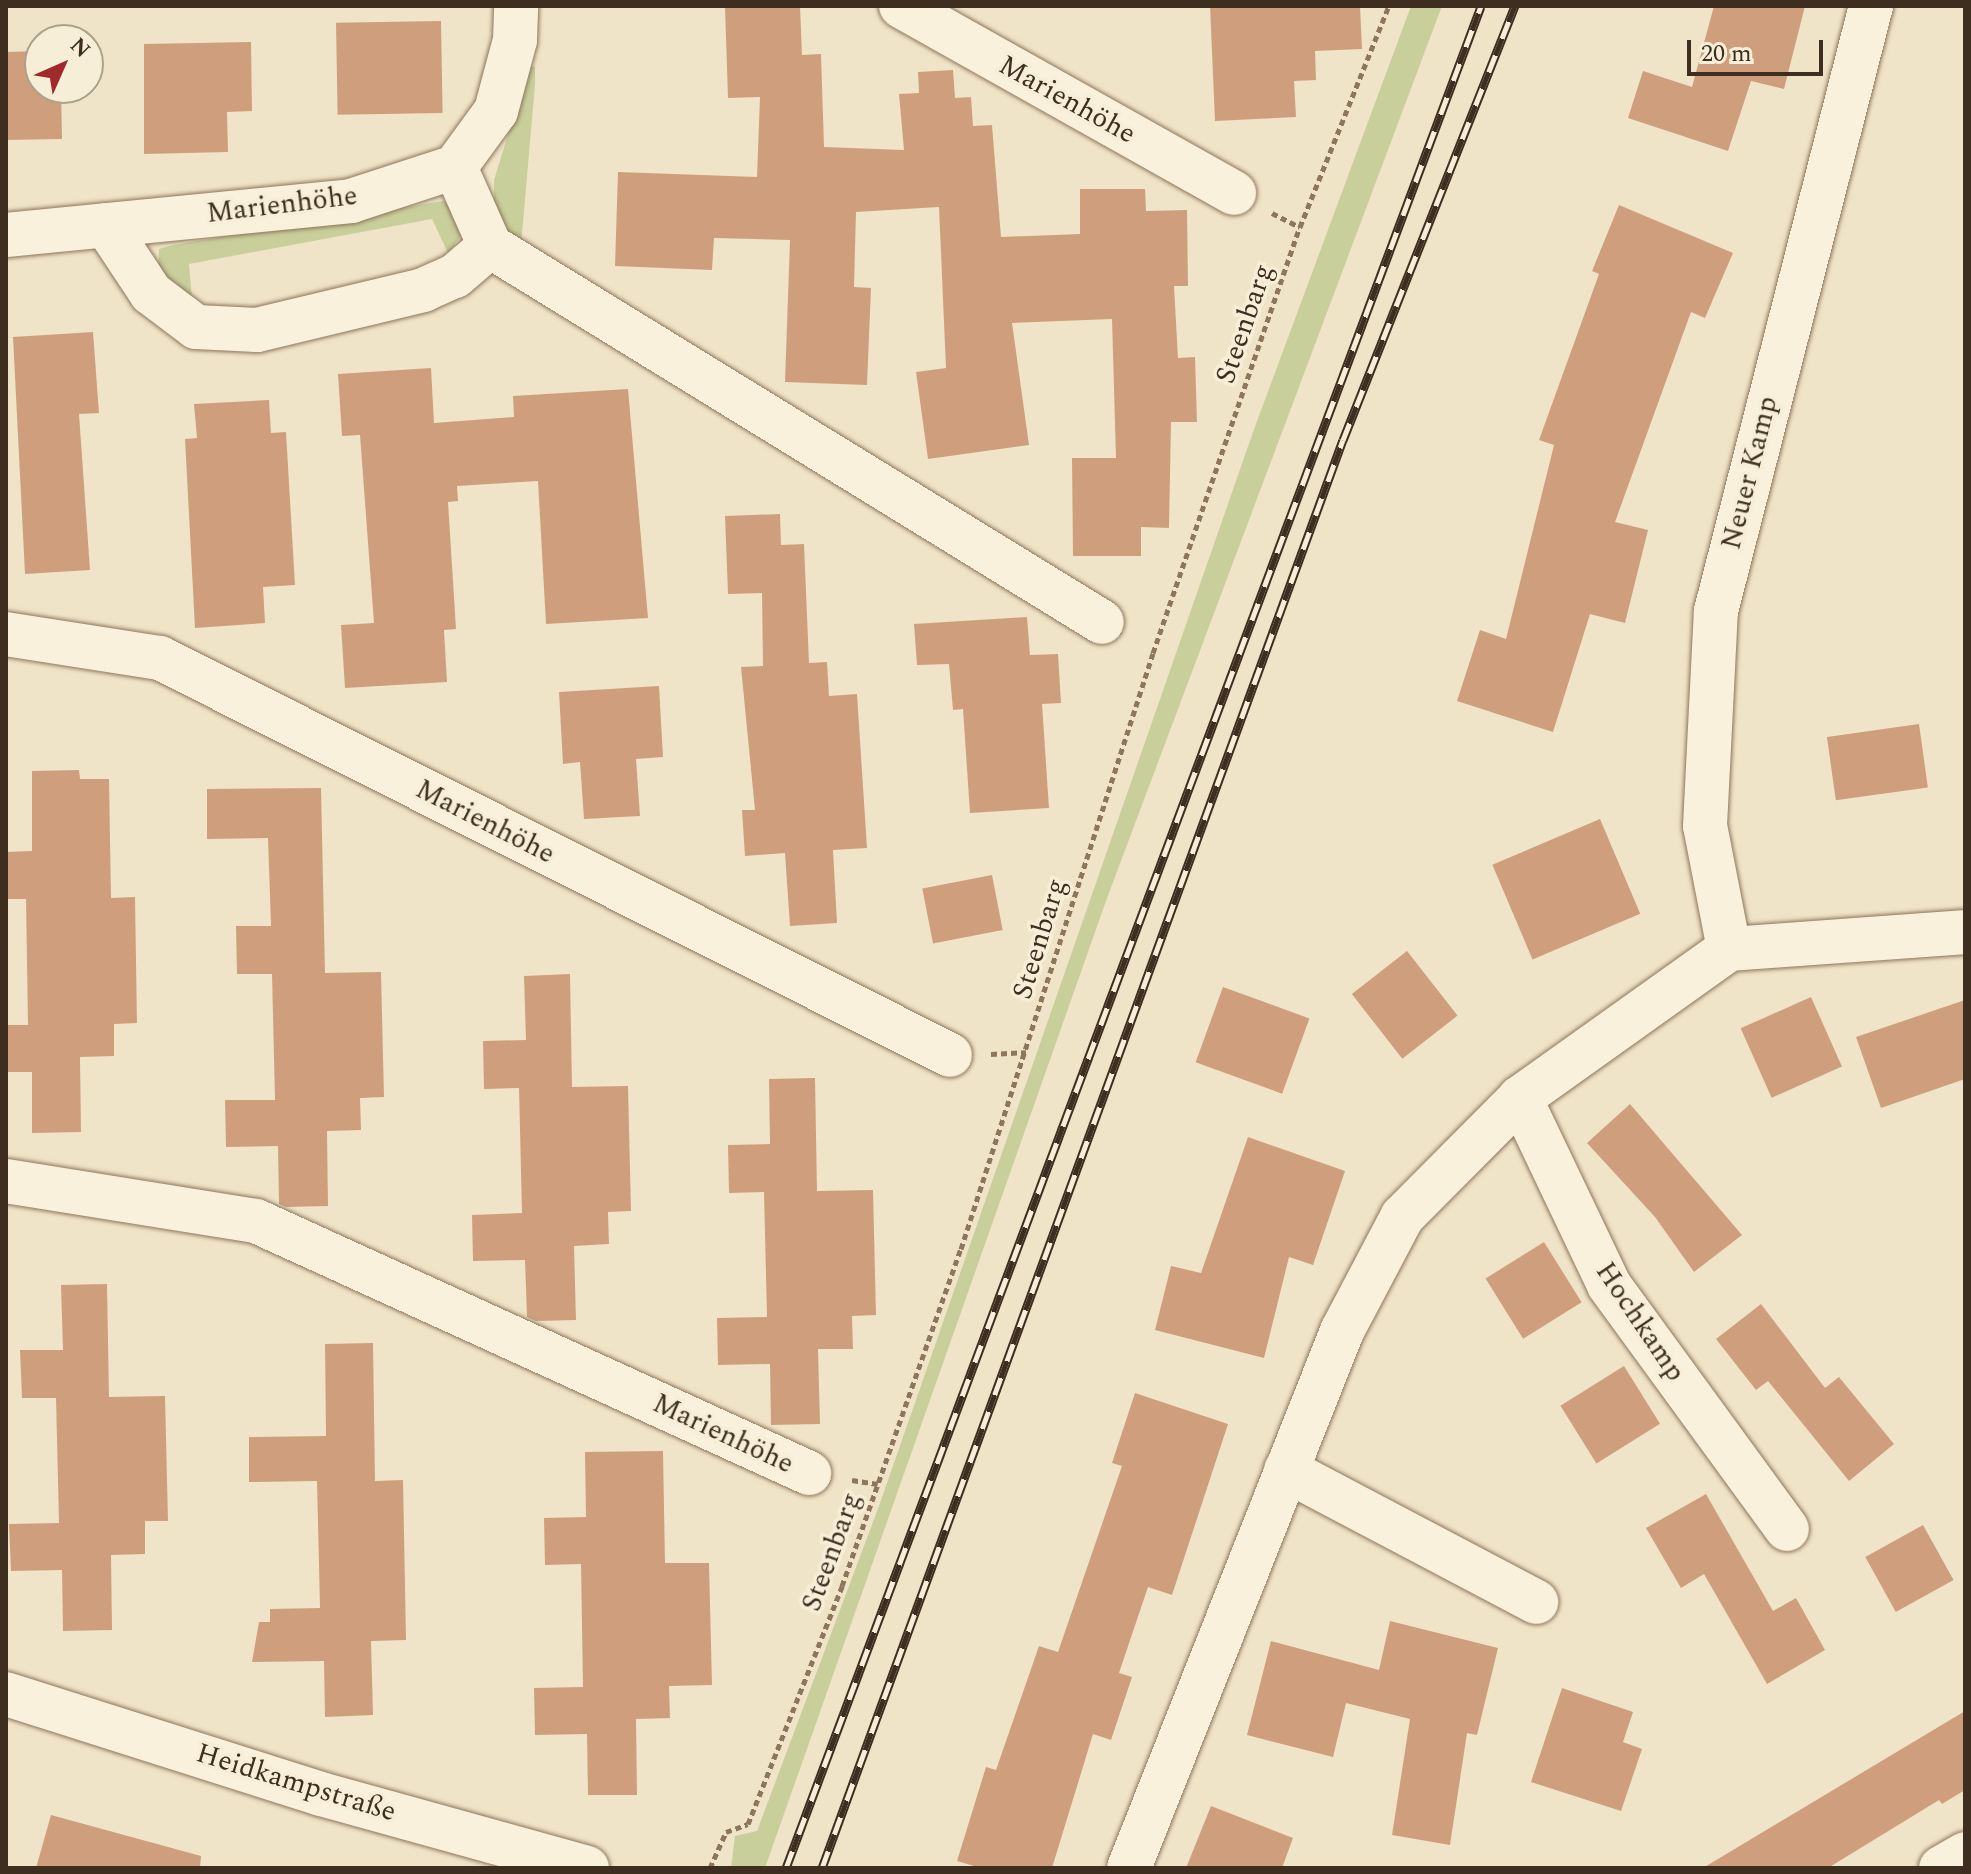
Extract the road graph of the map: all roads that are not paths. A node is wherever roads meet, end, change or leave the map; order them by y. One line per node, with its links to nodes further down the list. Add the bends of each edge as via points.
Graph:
1 (516, 6): 4 (street, via 515,40 496,111)
2 (901, 6): 5 (street, Marienhöhe)
3 (1871, 6): 12 (street, Neuer Kamp, via 1716,611 1705,826)
4 (455, 167): 6 (street, Marienhöhe, via 351,201); 8 (street)
5 (1234, 193)
6 (106, 225): 7 (street, Marienhöhe); 8 (street, via 151,293 196,327 257,330 423,290 455,276)
7 (6, 235)
8 (490, 246): 9 (street)
9 (1102, 622)
10 (6, 634): 13 (street, Marienhöhe, via 160,658)
11 (1965, 932): 12 (street)
12 (1729, 949): 14 (street)
13 (950, 1055)
14 (1520, 1098): 16 (street, via 1402,1217 1342,1331); 18 (street, Hochkamp, via 1609,1285)
15 (6, 1181): 17 (street, Marienhöhe, via 256,1221)
16 (1286, 1470): 19 (street); 23 (street)
17 (809, 1473)
18 (1787, 1529)
19 (1536, 1602)
20 (6, 1694): 22 (street, Heidkampstraße, via 321,1794)
21 (1965, 1854): 24 (street)
22 (587, 1868)
23 (1129, 1868)
24 (1941, 1868)

